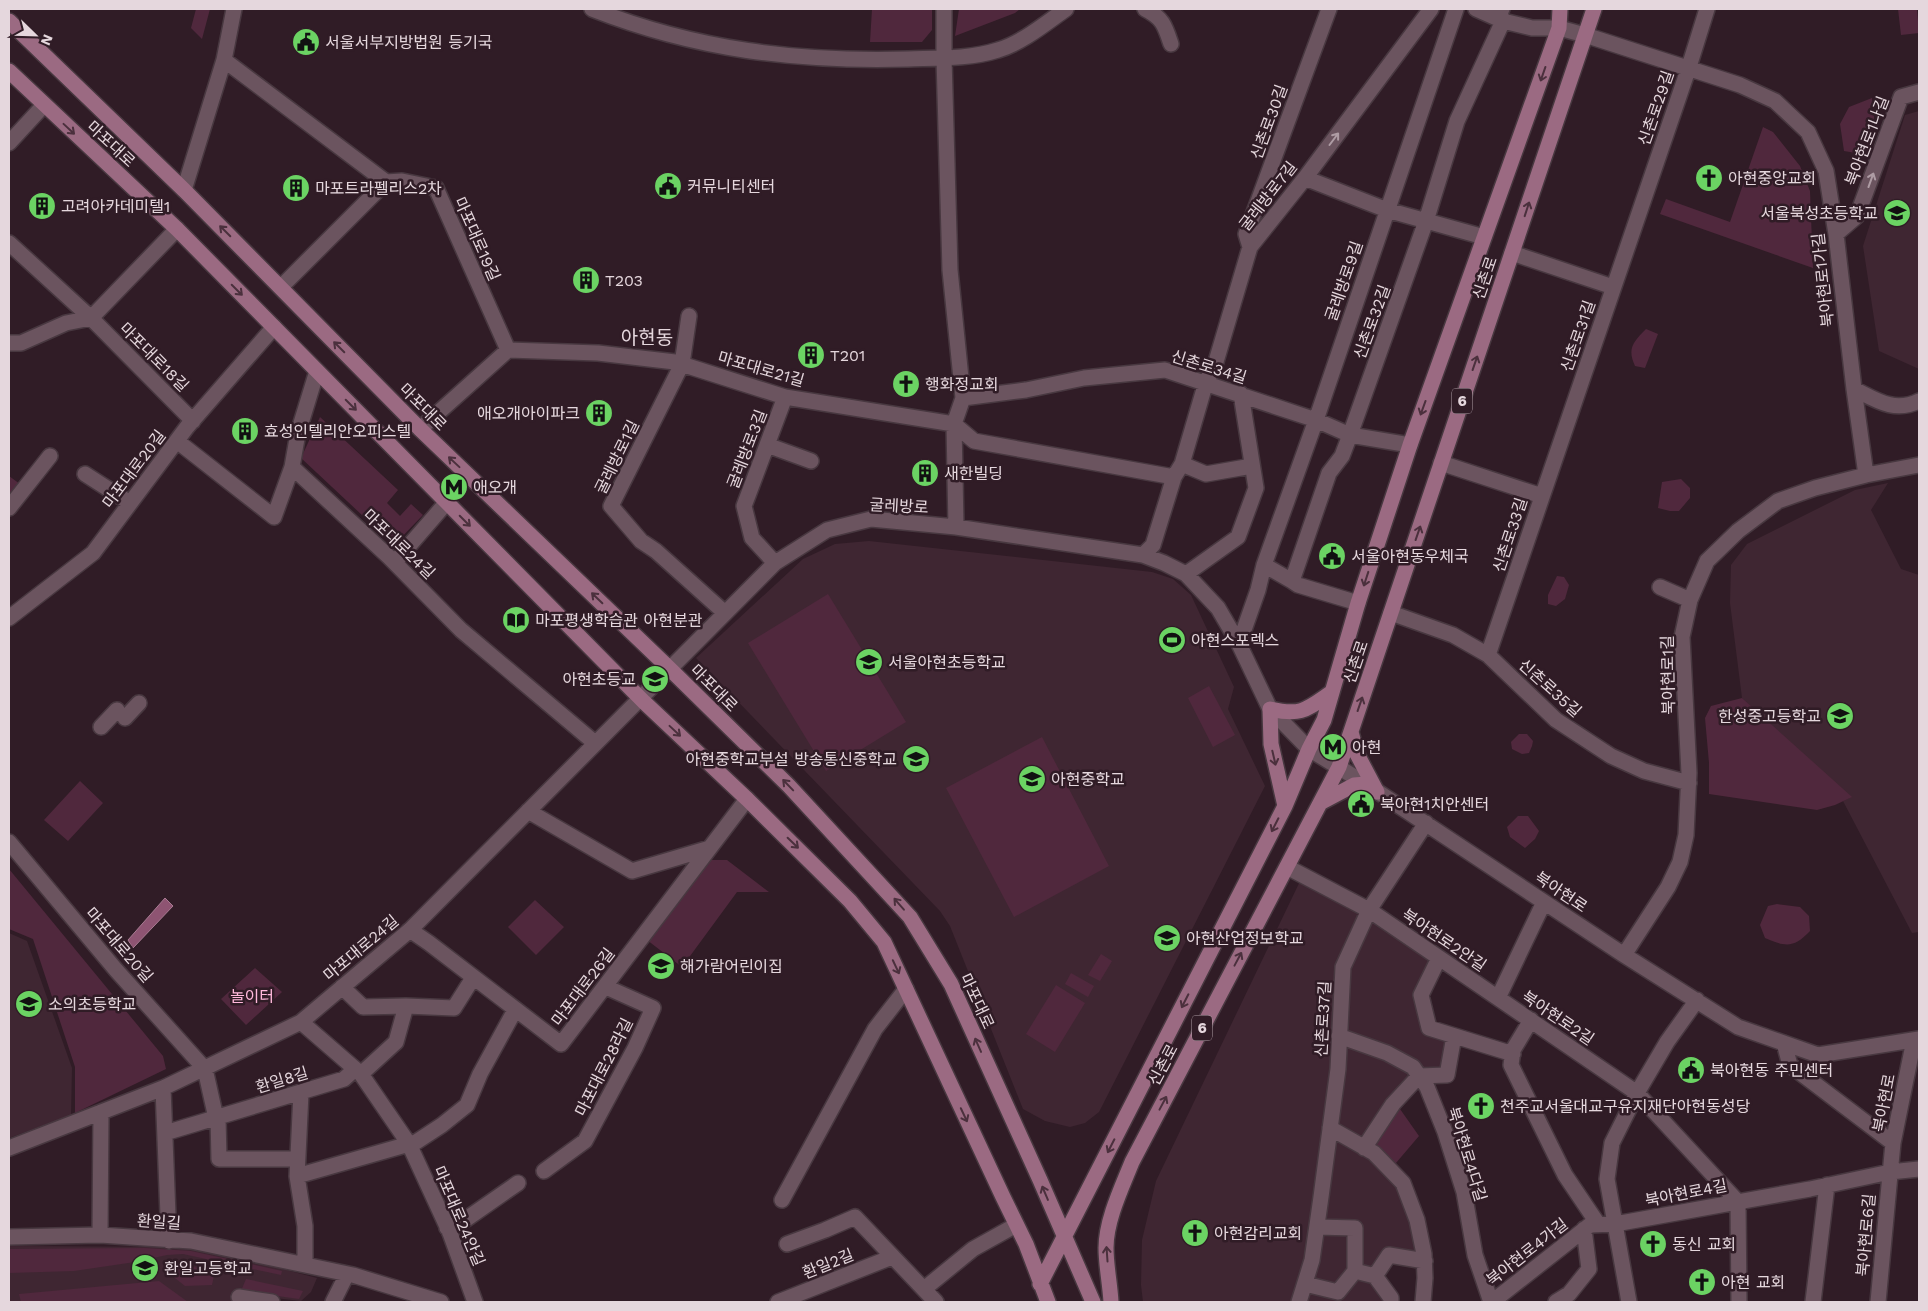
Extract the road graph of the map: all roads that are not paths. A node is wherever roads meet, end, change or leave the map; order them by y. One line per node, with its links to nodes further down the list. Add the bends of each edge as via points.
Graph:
1 (234, 9): 19 (street)
2 (592, 9): 18 (street, via 662,33 716,46 786,57)
3 (944, 9): 18 (street)
4 (1066, 9): 18 (street, via 1035,31 999,50)
5 (1145, 9): 17 (street, via 1165,25)
6 (1329, 9): 34 (street, 신촌로30길, via 1246,234)
7 (1431, 9): 25 (street, 굴레방로7길, one-way to 7)
8 (1456, 9): 28 (street, 굴레방로9길)
9 (1476, 9): 13 (street)
10 (1560, 9): 15 (main road, 신촌로 / 6)
11 (1594, 9): 16 (main road, 신촌로 / 6)
12 (1708, 9): 20 (street)
13 (1502, 15): 15 (street, via 1532,28); 29 (street, via 1457,121)
14 (9, 21): 27 (main road, 마포대로)
15 (1559, 28): 16 (street, 신촌로29길); 32 (main road, 신촌로 / 6, one-way to 32)
16 (1585, 35): 20 (street, 신촌로29길); 35 (main road, 신촌로 / 6, one-way to 16)
17 (1171, 44)
18 (944, 58): 49 (street, via 950,270)
19 (224, 60): 26 (street); 27 (street)
20 (1688, 70): 31 (street, 북아현로1가길, via 1740,85 1775,101 1808,132 1826,171); 37 (street, 신촌로29길)
21 (9, 71): 23 (main road, 마포대로)
22 (1919, 92): 31 (street, 북아현로1나길, one-way to 22, via 1857,216 1901,97)
23 (44, 105): 24 (street); 30 (main road, 마포대로, one-way to 30)
24 (9, 142)
25 (1305, 178): 28 (street); 34 (street, 굴레방로7길)
26 (386, 182): 36 (street); 42 (street, 마포대로19길, via 402,181 436,188)
27 (184, 190): 36 (main road, 마포대로, one-way to 27)
28 (1387, 210): 29 (street); 51 (street, 굴레방로9길)
29 (1426, 221): 32 (street); 55 (street, 신촌로32길)
30 (177, 229): 39 (street); 40 (main road, 마포대로, one-way to 40)
31 (1836, 234): 46 (street, 북아현로1가길)
32 (1484, 237): 58 (main road, 신촌로 / 6, one-way to 58)
33 (9, 243): 39 (street, 마포대로18길)
34 (1250, 247): 45 (street, 굴레방로7길, via 1215,365)
35 (1512, 253): 37 (street, 신촌로31길); 61 (main road, 신촌로 / 6, one-way to 35)
36 (280, 287): 54 (main road, 마포대로, one-way to 36)
37 (1613, 287): 69 (street, 신촌로31길)
38 (689, 316): 43 (street)
39 (91, 318): 41 (street, via 66,323 21,343); 52 (street, 마포대로18길)
40 (274, 327): 44 (main road, 마포대로); 52 (street, 마포대로20길)
41 (9, 343)
42 (508, 350): 43 (street, 마포대로21길, via 598,353); 54 (street)
43 (682, 364): 48 (street, 마포대로21길); 83 (street, 굴레방로1길, via 611,506 641,541)
44 (317, 371): 65 (street, via 298,433); 70 (main road, 마포대로, one-way to 70)
45 (1206, 382): 47 (street, 신촌로34길); 49 (street, 신촌로34길, via 1165,370 1084,378); 62 (street, 굴레방로7길)
46 (1854, 389): 50 (street, via 1894,407); 67 (street, 북아현로1가길)
47 (1241, 394): 51 (street, 신촌로34길); 64 (street)
48 (785, 397): 53 (street, 마포대로21길); 57 (street, 굴레방로3길)
49 (963, 398): 53 (street)
50 (1919, 401)
51 (1316, 420): 55 (street, 신촌로34길); 77 (street, 굴레방로9길)
52 (193, 421): 56 (street, 마포대로20길)
53 (954, 424): 68 (street, via 974,441); 73 (street)
54 (420, 429): 88 (main road, 마포대로, one-way to 54)
55 (1350, 435): 58 (street, 신촌로34길); 79 (street, via 1342,456 1329,473)
56 (177, 441): 65 (street, via 274,517); 71 (street, 마포대로20길)
57 (767, 445): 60 (street); 76 (street, 굴레방로3길, via 744,506 752,538)
58 (1410, 445): 82 (main road, 신촌로 / 6, one-way to 82)
59 (50, 456): 72 (street)
60 (811, 461)
61 (1441, 463): 69 (street, 신촌로33길); 84 (main road, 신촌로 / 6, one-way to 61)
62 (1182, 464): 64 (street, via 1206,474); 68 (street, 굴레방로7길)
63 (1919, 465): 67 (street, 북아현로1길)
64 (1252, 466): 78 (street, via 1256,488 1238,537)
65 (292, 467): 75 (street, 마포대로24길)
66 (85, 474): 71 (street)
67 (1866, 475): 81 (street, 북아현로1길, via 1778,501 1738,531 1707,561)
68 (1174, 477): 74 (street, 굴레방로7길, via 1153,545)
69 (1542, 496): 87 (street, 신촌로33길)
70 (447, 502): 75 (street); 90 (main road, 마포대로, one-way to 90)
71 (130, 503): 85 (street, 마포대로20길, via 93,554)
72 (9, 508)
73 (956, 527): 74 (street, 굴레방로); 76 (street, 굴레방로, via 871,519 827,530)
74 (1143, 555): 78 (street, 굴레방로)
75 (394, 562): 95 (street, 마포대로24길, via 461,630)
76 (775, 563): 83 (street, 굴레방로)
77 (1264, 565): 79 (street); 86 (street, 굴레방로9길)
78 (1186, 574): 86 (street, 굴레방로, via 1218,608)
79 (1292, 581): 82 (street)
80 (1660, 587): 81 (street)
81 (1690, 600): 99 (street, 북아현로1길, via 1682,637)
82 (1358, 603): 89 (main road, 신촌로 / 6)
83 (725, 613): 88 (street, 굴레방로)
84 (1391, 614): 87 (street, 신촌로35길, via 1453,635); 94 (main road, 신촌로 / 6, one-way to 84)
85 (9, 618)
86 (1239, 644): 92 (street, 굴레방로)
87 (1488, 655): 99 (street, 신촌로35길, via 1556,720 1611,756 1644,771)
88 (670, 669): 90 (street, 굴레방로); 159 (main road, 마포대로, one-way to 88, via 951,984 910,917 789,786)
89 (1332, 692): 92 (main road, via 1298,713); 96 (main road, 신촌로 / 6, via 1324,720)
90 (640, 698): 95 (street, 마포대로24길); 101 (main road, 마포대로, one-way to 101)
91 (139, 703): 93 (street)
92 (1270, 709): 96 (street, 굴레방로); 103 (main road, one-way to 103, via 1271,744)
93 (101, 727)
94 (1351, 732): 98 (main road, 신촌로 / 6); 100 (main road)
95 (595, 743): 104 (street, 마포대로24길)
96 (1309, 749): 97 (street, 굴레방로); 103 (main road, 신촌로 / 6)
97 (1326, 758): 98 (street, 북아현로)
98 (1339, 767): 100 (street, 북아현로); 102 (main road, 신촌로 / 6)
99 (1689, 782): 112 (street, 북아현로1길, via 1686,835 1680,862 1668,887)
100 (1372, 788): 102 (main road, via 1354,785); 105 (street, 북아현로)
101 (747, 799): 107 (street, 마포대로26길); 117 (main road, 마포대로, one-way to 117, via 850,901 884,942)
102 (1320, 802): 108 (main road, 신촌로 / 6)
103 (1286, 806): 159 (main road, 신촌로 / 6, one-way to 159)
104 (528, 811): 107 (street, via 632,871); 111 (street, 마포대로24길)
105 (1426, 824): 109 (street, 북아현로); 110 (street, 신촌로37길)
106 (9, 842): 129 (street, 마포대로20길, via 116,970)
107 (710, 848): 116 (street, 마포대로26길)
108 (1287, 867): 110 (street); 180 (main road, 신촌로 / 6, one-way to 108, via 1106,1247 1121,1187)
109 (1544, 902): 112 (street, 북아현로); 118 (street, 북아현로2길)
110 (1369, 910): 113 (street, 북아현로2안길); 124 (street, 신촌로37길, via 1343,967)
111 (410, 930): 114 (street, 마포대로26길); 115 (street, 마포대로24길)
112 (1624, 955): 119 (street, 북아현로)
113 (1439, 958): 118 (street, 북아현로2안길); 125 (street, via 1421,995 1429,1028)
114 (473, 978): 120 (street, via 454,1008); 121 (street, 마포대로26길)
115 (342, 987): 120 (street, via 363,1007); 123 (street, 마포대로24길)
116 (606, 987): 121 (street, 마포대로26길, via 561,1044); 145 (street, 마포대로28라길, via 653,1008 585,1141)
117 (906, 989): 150 (street, via 875,1030); 153 (main road, 마포대로, one-way to 153)
118 (1498, 998): 122 (street, 북아현로2길)
119 (1697, 1000): 127 (street, 북아현로, via 1738,1027); 134 (street)
120 (406, 1006): 130 (street, 환일8길, via 396,1042)
121 (515, 1010): 140 (street, via 467,1105)
122 (1531, 1020): 128 (street); 134 (street, 북아현로2길)
123 (302, 1022): 129 (street, 마포대로24길); 130 (street, 마포대로24안길)
124 (1340, 1036): 131 (street, 북아현로4다길, via 1388,1053 1413,1067); 137 (street, 신촌로37길)
125 (1454, 1036): 128 (street); 131 (street, via 1447,1075)
126 (1917, 1039): 127 (street, 북아현로, via 1818,1055); 139 (street, 북아현로)
127 (1784, 1043): 139 (street, 북아현로, via 1790,1065)
128 (1513, 1054): 155 (street, via 1511,1065)
129 (205, 1069): 132 (street, 마포대로24길); 136 (street)
130 (358, 1072): 133 (street, 환일8길); 140 (street, 마포대로24안길)
131 (1419, 1076): 142 (street, via 1393,1104); 184 (street, 북아현로4다길, via 1427,1087 1445,1132 1464,1192 1475,1255)
132 (163, 1088): 135 (street, 마포대로24길); 138 (street)
133 (301, 1092): 136 (street, 환일8길); 143 (street)
134 (1637, 1093): 151 (street, 북아현로4길); 152 (street, via 1612,1143 1607,1178)
135 (101, 1112): 141 (street, 마포대로24길); 157 (street)
136 (217, 1118): 138 (street, 환일8길); 143 (street, via 220,1159)
137 (1330, 1128): 142 (street); 154 (street, 신촌로37길)
138 (165, 1133): 160 (street)
139 (1893, 1144): 146 (street, 북아현로)
140 (410, 1145): 147 (street); 156 (street, 마포대로24안길)
141 (9, 1148)
142 (1364, 1148): 163 (street, via 1374,1153 1404,1183 1417,1220)
143 (297, 1159): 147 (street)
144 (1919, 1169): 146 (street, 북아현로6길)
145 (544, 1171)
146 (1890, 1172): 149 (street, 북아현로6길); 189 (street, 북아현로6길)
147 (297, 1176): 164 (street, via 306,1226)
148 (518, 1183): 156 (street, via 462,1222)
149 (1828, 1185): 151 (street, 북아현로6길); 188 (street)
150 (782, 1200)
151 (1738, 1202): 152 (street, 북아현로4길); 187 (street)
152 (1615, 1224): 155 (street); 186 (street)
153 (1016, 1225): 168 (main road, 마포대로); 170 (street, via 973,1250)
154 (1317, 1227): 165 (street, via 1355,1228); 169 (street, 신촌로37길)
155 (1591, 1227): 184 (street, 북아현로4가길); 185 (street, 북아현로4가길, via 1589,1269 1569,1294)
156 (447, 1228): 175 (street, 마포대로24안길)
157 (100, 1235): 158 (street, 환일길); 160 (street, 환일길)
158 (9, 1237)
159 (1064, 1238): 168 (main road, 신촌로 / 6); 179 (main road, 마포대로)
160 (169, 1241): 164 (street, 환일길, via 191,1242)
161 (787, 1244): 162 (street, 환일2길, via 854,1217)
162 (892, 1257): 170 (street, 환일2길); 176 (street, 환일2길)
163 (1425, 1261): 167 (street, via 1389,1255); 183 (street)
164 (305, 1265): 166 (street, 환일길)
165 (1356, 1271): 167 (street); 169 (street, via 1338,1292)
166 (347, 1274): 173 (street); 174 (street, 환일길)
167 (1375, 1276): 182 (street)
168 (1040, 1284): 178 (main road)
169 (1305, 1284): 181 (street, 신촌로37길)
170 (924, 1289): 177 (street, 환일2길)
171 (239, 1297): 172 (street)
172 (272, 1302)
173 (333, 1302)
174 (441, 1302)
175 (475, 1302)
176 (778, 1302)
177 (936, 1302)
178 (1048, 1302)
179 (1092, 1302)
180 (1111, 1302)
181 (1299, 1302)
182 (1392, 1302)
183 (1423, 1302)
184 (1491, 1302)
185 (1556, 1302)
186 (1629, 1302)
187 (1739, 1302)
188 (1814, 1302)
189 (1878, 1302)

